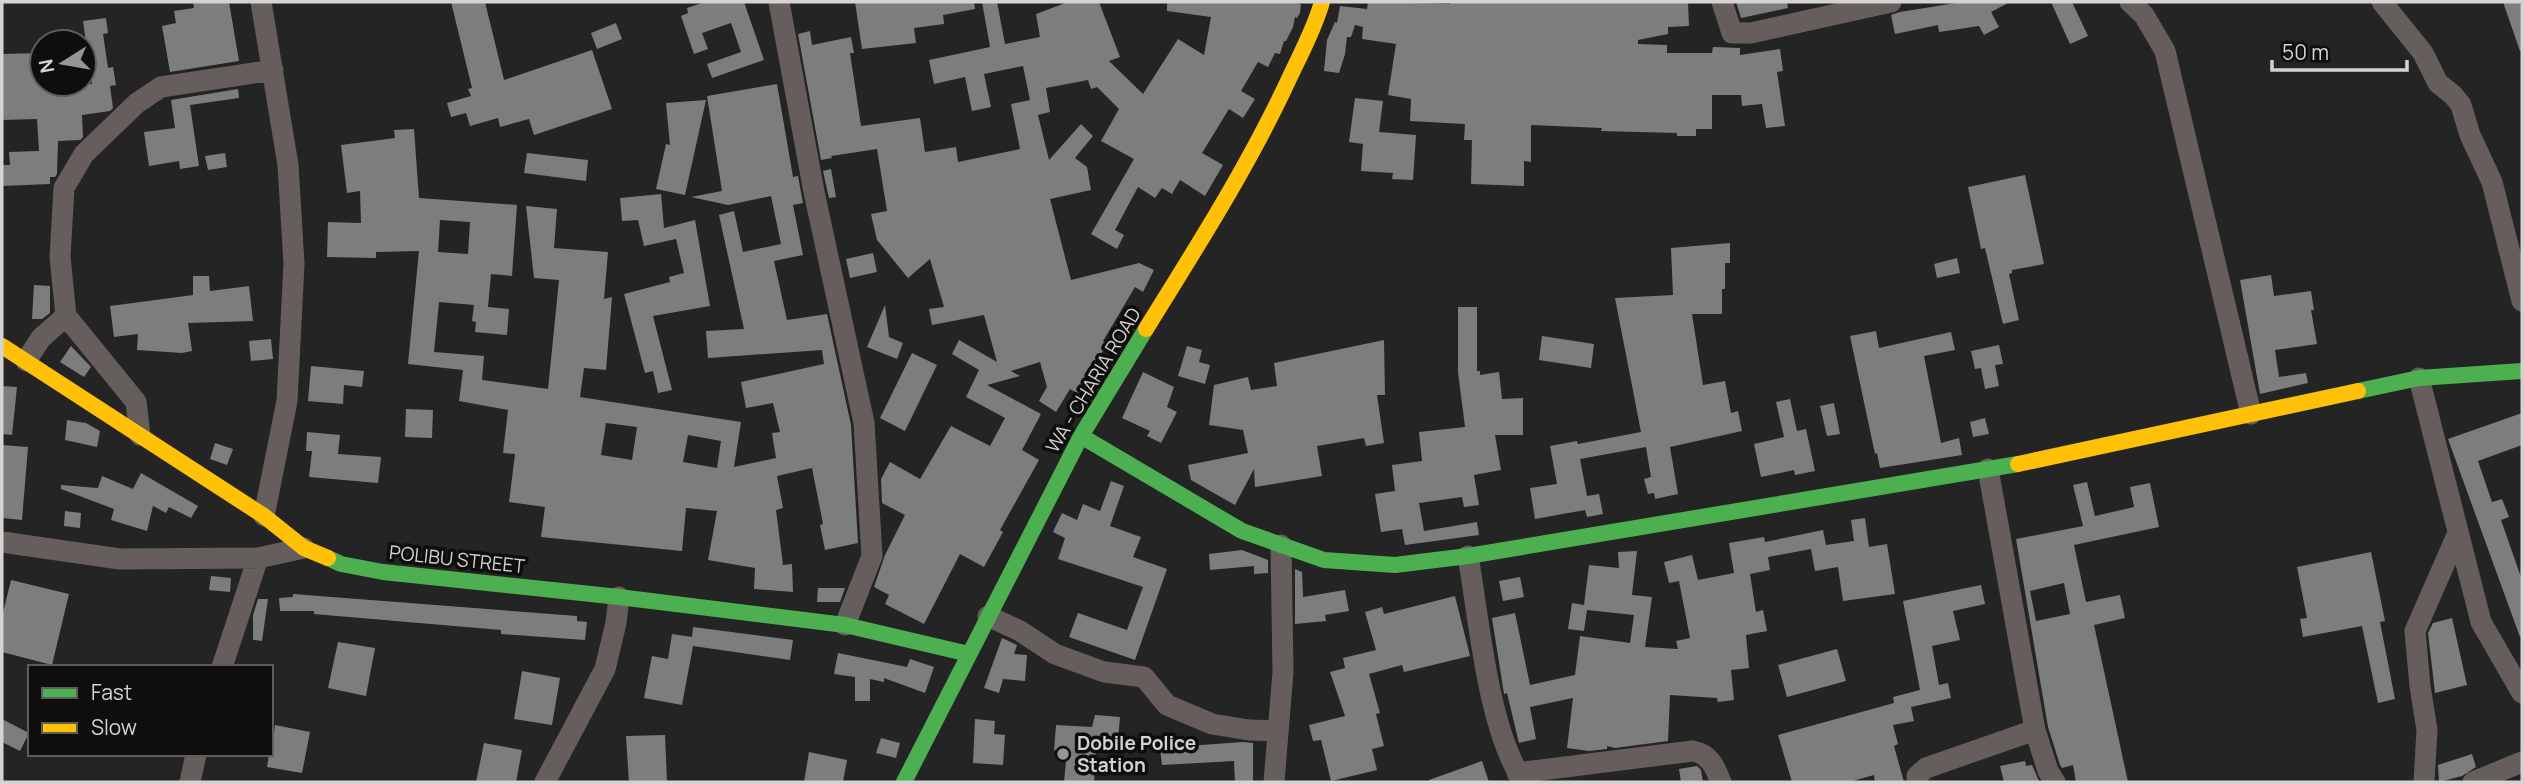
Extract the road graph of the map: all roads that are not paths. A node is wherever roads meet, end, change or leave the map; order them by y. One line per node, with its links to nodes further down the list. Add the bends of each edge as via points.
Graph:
1 (261, 2): 8 (street)
2 (779, 2): 28 (street, via 864,423 872,556)
3 (1322, 2): 17 (street, WA - CHARIA ROAD, via 1273,113)
4 (1722, 2): 5 (street, via 1732,33 1751,33)
5 (1891, 2)
6 (2130, 2): 15 (street, via 2144,15 2165,51)
7 (2382, 2): 9 (street, via 2423,52 2438,83 2461,105 2492,182)
8 (273, 70): 10 (street, via 161,87 137,103 84,154 64,188 60,257); 19 (street, via 288,164 293,264 287,401)
9 (2522, 301)
10 (66, 316): 12 (street, via 41,338); 16 (street, via 136,402)
11 (2, 346): 12 (street, POLIBU STREET)
12 (26, 360): 16 (street, POLIBU STREET)
13 (2522, 371): 14 (street)
14 (2419, 378): 15 (street); 20 (street)
15 (2251, 414): 18 (street)
16 (139, 435): 19 (street, POLIBU STREET)
17 (1082, 436): 22 (street, via 1242,531); 27 (street, WA - CHARIA ROAD)
18 (1988, 469): 24 (street); 32 (street)
19 (264, 516): 23 (street, POLIBU STREET)
20 (2458, 533): 31 (street, via 2481,622); 44 (street, via 2415,631 2427,730)
21 (2, 542): 25 (street, via 120,559)
22 (1281, 545): 24 (street, via 1324,560 1395,565); 33 (street, via 1283,672)
23 (304, 548): 25 (street); 26 (street, POLIBU STREET, via 341,564 383,572)
24 (1468, 556): 36 (street, via 1497,719)
25 (258, 558): 30 (street)
26 (619, 597): 28 (street, POLIBU STREET); 38 (street, via 605,669)
27 (988, 616): 29 (street, WA - CHARIA ROAD); 33 (street, via 1055,654 1104,672 1144,677 1167,705 1212,724)
28 (845, 625): 29 (street, POLIBU STREET)
29 (969, 654): 39 (street, WA - CHARIA ROAD)
30 (223, 665)
31 (2522, 693)
32 (2035, 730): 42 (street, via 1926,768); 43 (street)
33 (1278, 731): 40 (street)
34 (196, 756): 37 (street)
35 (2522, 762): 45 (street)
36 (1520, 778): 41 (street, via 1693,751 1712,762)
37 (190, 782)
38 (545, 782)
39 (904, 782)
40 (1274, 782)
41 (1721, 782)
42 (1917, 782)
43 (2055, 782)
44 (2424, 782)
45 (2473, 782)

